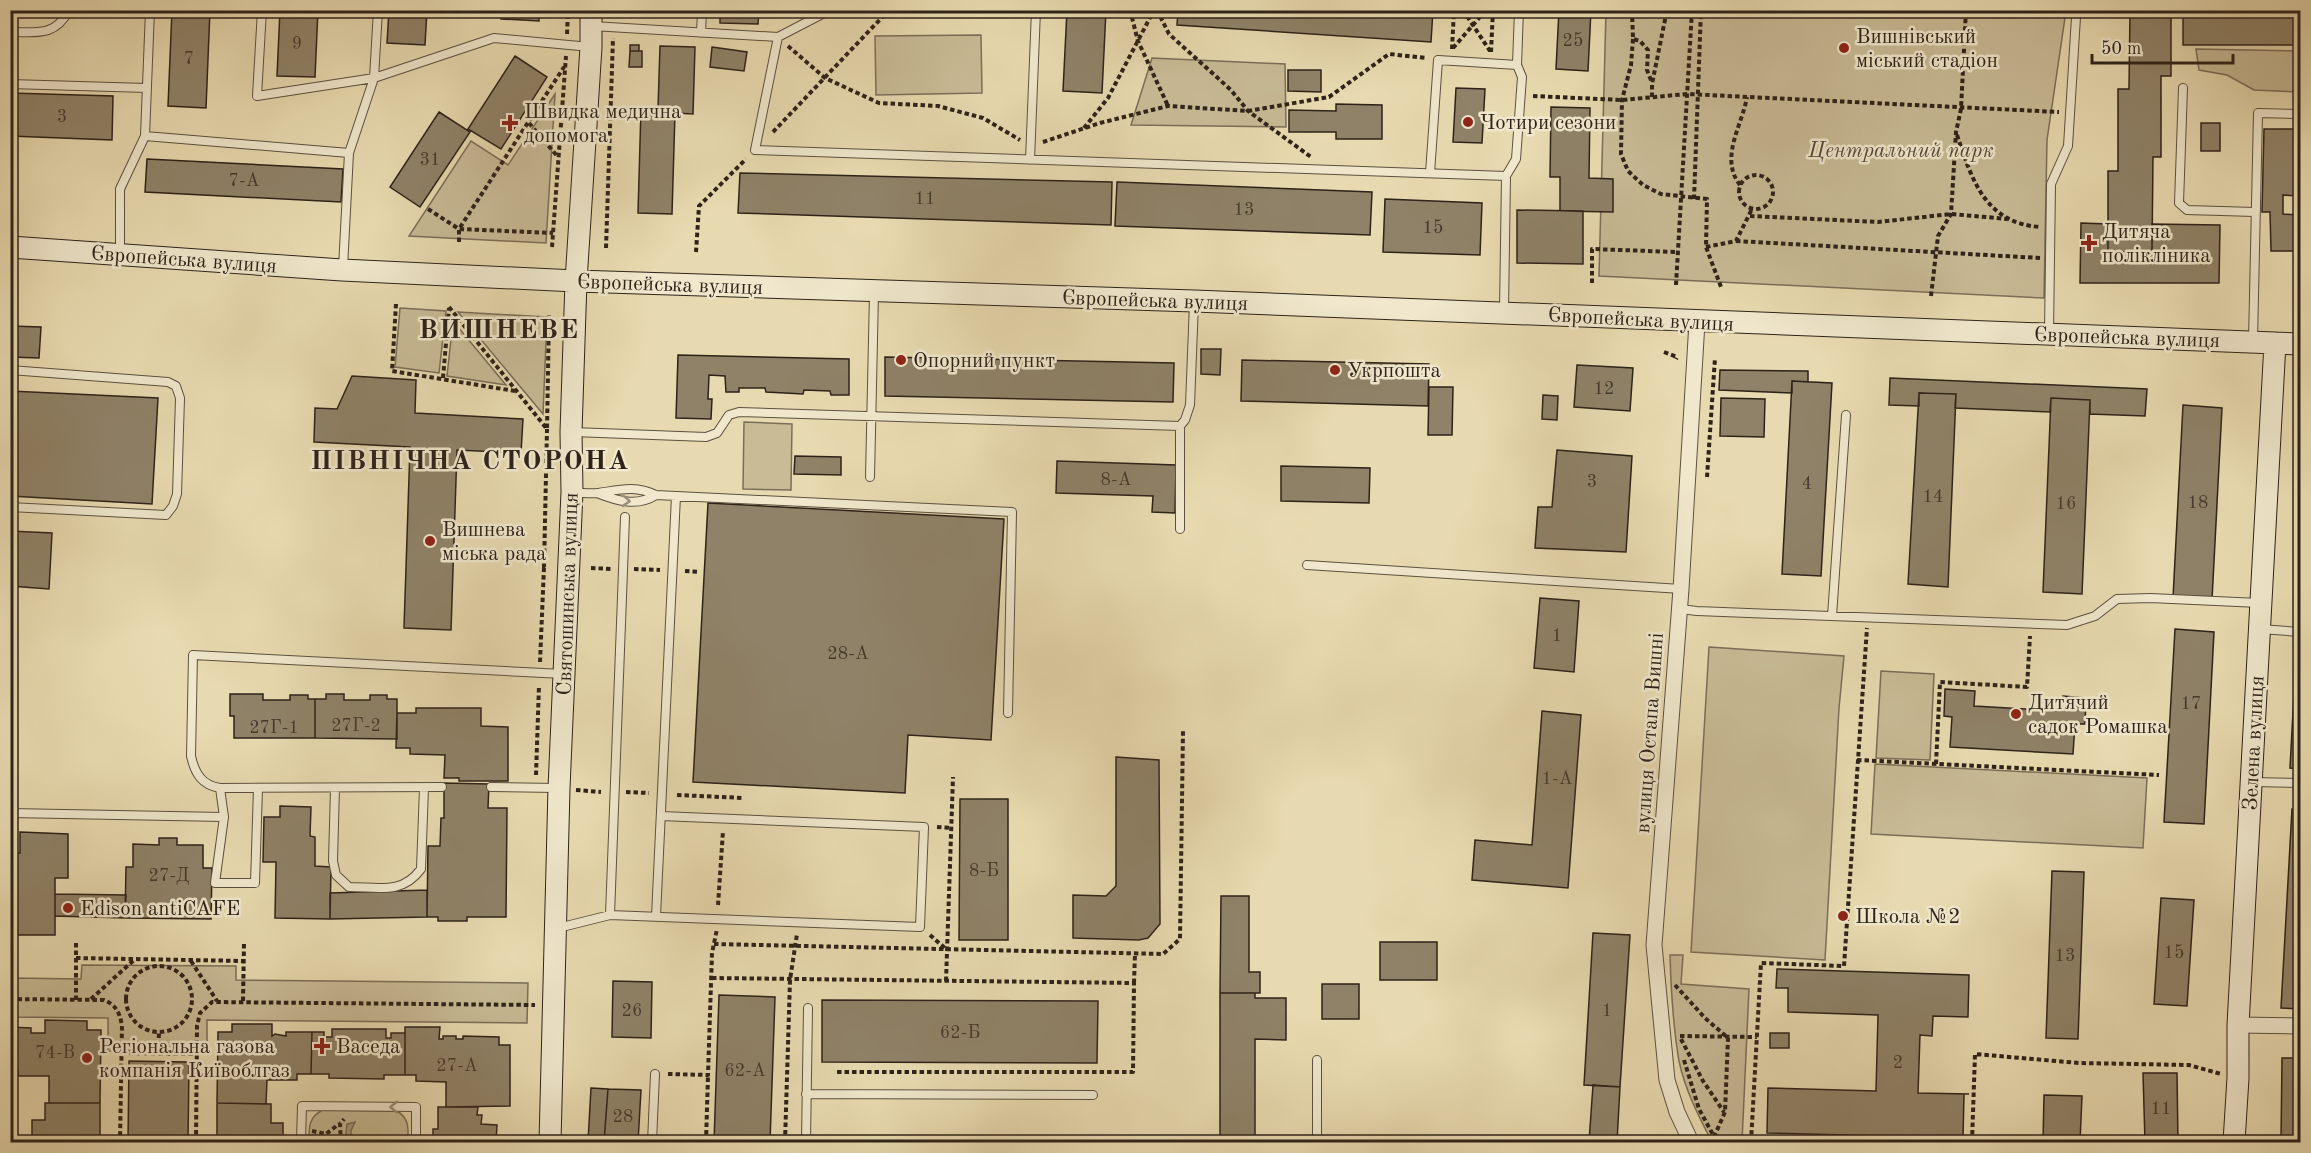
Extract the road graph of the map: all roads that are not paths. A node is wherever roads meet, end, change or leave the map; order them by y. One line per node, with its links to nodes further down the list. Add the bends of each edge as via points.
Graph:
1 (69, 10): 11 (lane, via 60,24 47,32)
2 (150, 10): 18 (lane)
3 (262, 10): 16 (lane, via 257,96)
4 (378, 10): 16 (lane)
5 (702, 10): 12 (lane)
6 (830, 10): 13 (lane)
7 (1036, 10): 23 (lane)
8 (1520, 10): 15 (lane)
9 (2076, 17): 35 (lane, via 2068,146 2051,184)
10 (591, 18): 12 (lane, via 614,27); 14 (street, Святошинська вулиця)
11 (10, 32)
12 (701, 33): 13 (lane)
13 (778, 37): 23 (lane, via 755,150)
14 (591, 47): 16 (lane, via 494,38); 30 (street, Святошинська вулиця)
15 (1517, 65): 24 (lane, via 1438,60); 25 (lane, via 1522,77 1516,159)
16 (374, 78): 22 (lane)
17 (10, 84): 18 (lane)
18 (147, 88): 21 (lane)
19 (2183, 88): 26 (lane, via 2179,203 2187,210)
20 (2301, 114): 26 (lane, via 2258,113)
21 (145, 136): 22 (lane); 28 (lane, via 120,189)
22 (349, 153): 29 (lane)
23 (1030, 160): 24 (lane)
24 (1430, 173): 25 (lane)
25 (1506, 176): 33 (lane)
26 (2255, 212): 36 (lane)
27 (10, 247): 28 (street, Європейська вулиця)
28 (120, 255): 29 (street, Європейська вулиця)
29 (342, 270): 30 (street, Європейська вулиця)
30 (576, 281): 31 (street, Європейська вулиця); 43 (street, Святошинська вулиця)
31 (874, 290): 32 (street, Європейська вулиця); 41 (lane)
32 (1194, 301): 33 (street, Європейська вулиця); 42 (lane, via 1190,405)
33 (1504, 313): 34 (street, Європейська вулиця)
34 (1697, 322): 35 (street, Європейська вулиця); 53 (street, вулиця Остапа Вишні)
35 (2049, 334): 36 (street, Європейська вулиця)
36 (2253, 343): 37 (street, Європейська вулиця)
37 (2275, 343): 38 (street, Європейська вулиця); 54 (street, Зелена вулиця)
38 (2301, 344)
39 (10, 370): 49 (lane, via 168,382 176,386 180,398 177,494 166,515)
40 (1846, 415): 56 (lane)
41 (872, 416): 42 (lane); 43 (lane, via 739,412 729,415 717,433 706,437); 44 (lane)
42 (1180, 426): 51 (lane)
43 (571, 432): 45 (street, Святошинська вулиця)
44 (870, 477)
45 (572, 492): 46 (lane); 59 (street, Святошинська вулиця)
46 (596, 493): 47 (lane, via 619,488 644,489); 47 (lane, one-way to 47, via 618,501 645,501)
47 (656, 495): 48 (lane)
48 (676, 496): 60 (lane, via 1012,512); 71 (lane)
49 (10, 507)
50 (625, 517): 73 (lane)
51 (1180, 529)
52 (1307, 565): 53 (lane)
53 (1681, 589): 55 (street, вулиця Остапа Вишні)
54 (2261, 603): 56 (lane, via 2117,599 2095,616 2067,625); 57 (street, Зелена вулиця)
55 (1680, 609): 56 (lane); 91 (street, вулиця Остапа Вишні, via 1654,945 1667,1080)
56 (1832, 616)
57 (2259, 629): 58 (lane); 61 (street, Зелена вулиця)
58 (2301, 632)
59 (563, 674): 65 (lane, via 193,655 191,756 194,770 202,780); 69 (street, Святошинська вулиця)
60 (1008, 713)
61 (2251, 782): 62 (lane); 77 (street, Зелена вулиця)
62 (2301, 783)
63 (442, 787): 68 (lane)
64 (492, 787): 69 (lane)
65 (220, 788): 66 (lane); 72 (lane)
66 (258, 788): 67 (lane); 72 (lane, via 255,883 215,883)
67 (335, 788): 68 (lane); 68 (lane, via 336,875 349,887 401,887 421,869)
68 (423, 788)
69 (567, 789): 75 (street, Святошинська вулиця)
70 (10, 813): 72 (lane)
71 (661, 816): 74 (lane); 74 (lane, via 924,827 920,927)
72 (224, 818)
73 (610, 915): 74 (lane); 75 (lane)
74 (656, 916)
75 (556, 928): 87 (street, Святошинська вулиця)
76 (808, 1008): 81 (lane)
77 (2238, 1025): 78 (street); 92 (street, Зелена вулиця)
78 (2301, 1026)
79 (1317, 1060): 90 (lane)
80 (655, 1074): 88 (lane)
81 (806, 1094): 82 (lane); 89 (lane)
82 (1093, 1095)
83 (10, 1101): 84 (lane)
84 (13, 1143)
85 (301, 1143): 86 (lane, one-way to 85, via 416,1107 302,1106)
86 (416, 1143)
87 (550, 1143)
88 (652, 1143)
89 (806, 1143)
90 (1317, 1143)
91 (1691, 1143)
92 (2234, 1143)

